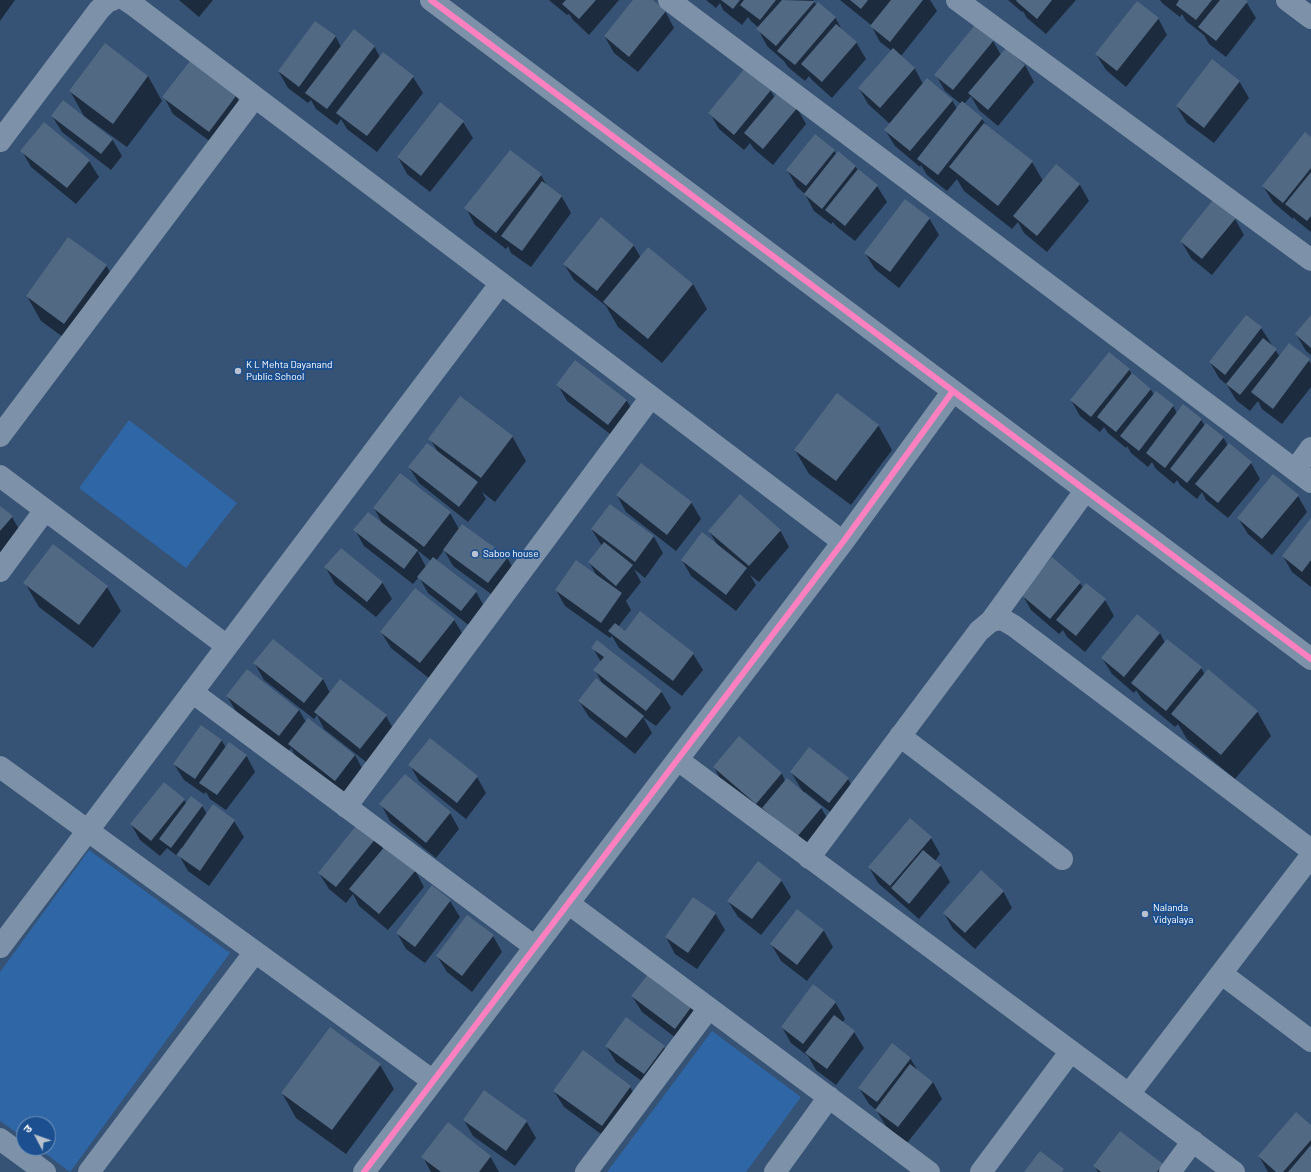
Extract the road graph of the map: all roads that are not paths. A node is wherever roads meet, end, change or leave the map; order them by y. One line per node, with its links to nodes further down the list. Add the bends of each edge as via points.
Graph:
1 (112, 0): 9 (street, via 99,10)
2 (126, 0): 8 (street)
3 (431, 0): 12 (street)
4 (669, 0): 17 (street)
5 (957, 0): 10 (street)
6 (1287, 0): 7 (street)
7 (1311, 18)
8 (255, 97): 11 (street); 14 (street)
9 (0, 141)
10 (1311, 260)
11 (501, 283): 13 (street); 23 (street)
12 (953, 391): 18 (street); 20 (street)
13 (651, 397): 20 (street); 29 (street)
14 (0, 436)
15 (1311, 448): 17 (street)
16 (0, 476): 19 (street)
17 (1303, 476)
18 (1085, 491): 22 (street); 24 (street)
19 (45, 510): 21 (street); 23 (street)
20 (843, 542): 27 (street)
21 (0, 570)
22 (991, 621): 26 (street, via 979,631); 31 (street, via 1002,619 1014,626)
23 (227, 646): 25 (street)
24 (1311, 660)
25 (192, 692): 29 (street); 30 (street)
26 (900, 736): 33 (street); 34 (street)
27 (678, 760): 33 (street); 35 (street)
28 (0, 767): 30 (street)
29 (346, 807): 37 (street)
30 (88, 830): 36 (street); 38 (street)
31 (1311, 850)
32 (1311, 856): 39 (street)
33 (810, 858): 42 (street)
34 (1062, 859)
35 (568, 903): 37 (street); 40 (street)
36 (0, 947)
37 (535, 947): 43 (street)
38 (255, 952): 43 (street); 49 (street)
39 (1222, 974): 41 (street); 44 (street)
40 (709, 1008): 45 (street); 51 (street)
41 (1311, 1041)
42 (1071, 1051): 44 (street); 54 (street)
43 (433, 1081): 50 (street)
44 (1129, 1094): 47 (street)
45 (829, 1097): 52 (street); 53 (street)
46 (0, 1139): 48 (street)
47 (1193, 1141): 55 (street); 56 (street)
48 (45, 1172)
49 (89, 1172)
50 (364, 1172)
51 (586, 1172)
52 (775, 1172)
53 (929, 1172)
54 (981, 1172)
55 (1170, 1172)
56 (1234, 1172)

